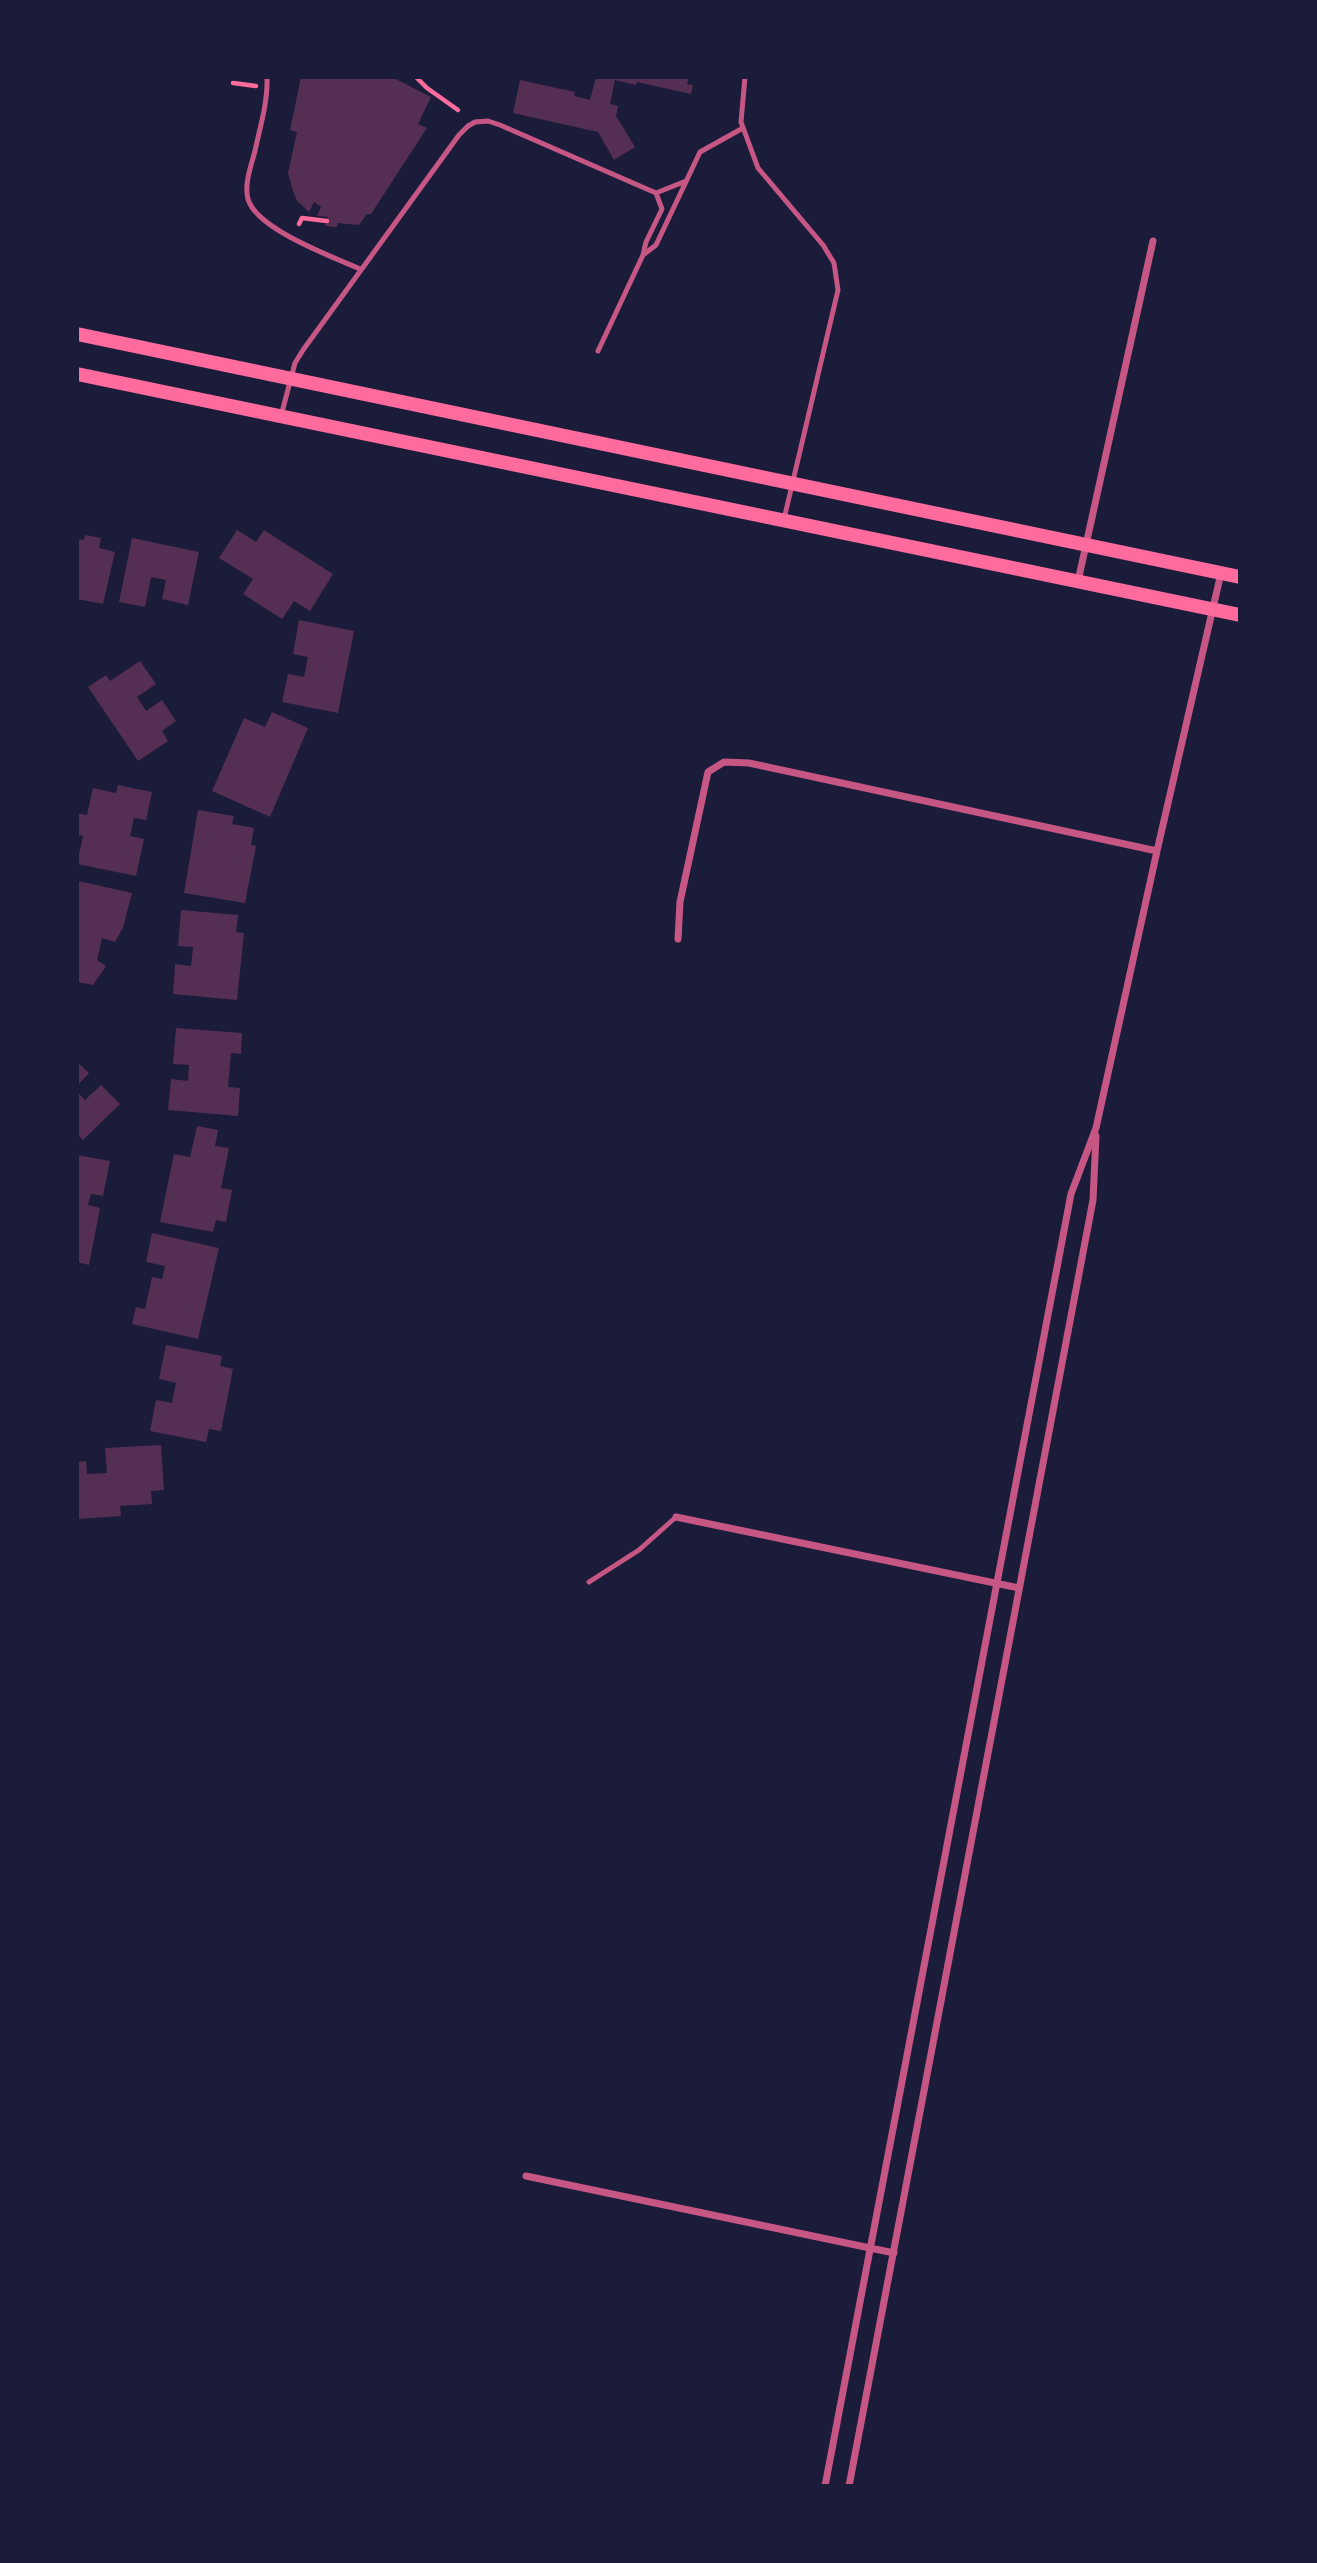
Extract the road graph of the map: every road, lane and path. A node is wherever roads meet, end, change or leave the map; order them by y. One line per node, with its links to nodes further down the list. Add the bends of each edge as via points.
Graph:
1 (267, 77): 12 (lane, via 246,189 248,202 263,219 294,238)
2 (416, 77): 4 (path)
3 (745, 77): 5 (lane)
4 (458, 110)
5 (743, 128): 6 (lane, via 700,152); 18 (lane, via 758,169 834,263 838,290)
6 (687, 180): 7 (lane); 11 (lane, via 656,245)
7 (656, 193): 11 (lane, via 662,209); 12 (lane, via 500,125 475,122 459,135)
8 (327, 221): 9 (path, via 302,218)
9 (299, 224)
10 (1153, 241): 20 (street)
11 (643, 256): 14 (lane)
12 (360, 269): 16 (lane, via 303,350)
13 (77, 334): 16 (main road)
14 (598, 351)
15 (77, 374): 17 (main road)
16 (291, 378): 17 (lane); 18 (main road)
17 (281, 416): 19 (main road)
18 (793, 483): 19 (lane); 20 (main road)
19 (784, 519): 23 (main road)
20 (1086, 544): 21 (main road); 23 (street)
21 (1221, 573): 22 (main road); 24 (street)
22 (1240, 577)
23 (1078, 581): 24 (main road)
24 (1214, 609): 25 (main road); 26 (street)
25 (1240, 615)
26 (1157, 851): 27 (street, via 749,763 724,762 708,772 680,902); 28 (street)
27 (678, 939)
28 (1096, 1128): 31 (street, via 1071,1194); 32 (street, via 1093,1200)
29 (676, 1517): 30 (lane, via 639,1550); 31 (street)
30 (589, 1582)
31 (996, 1584): 32 (street); 34 (street)
32 (1019, 1588): 35 (street)
33 (526, 2176): 34 (street)
34 (871, 2249): 35 (street); 36 (street)
35 (894, 2253): 37 (street)
36 (825, 2486)
37 (849, 2486)

